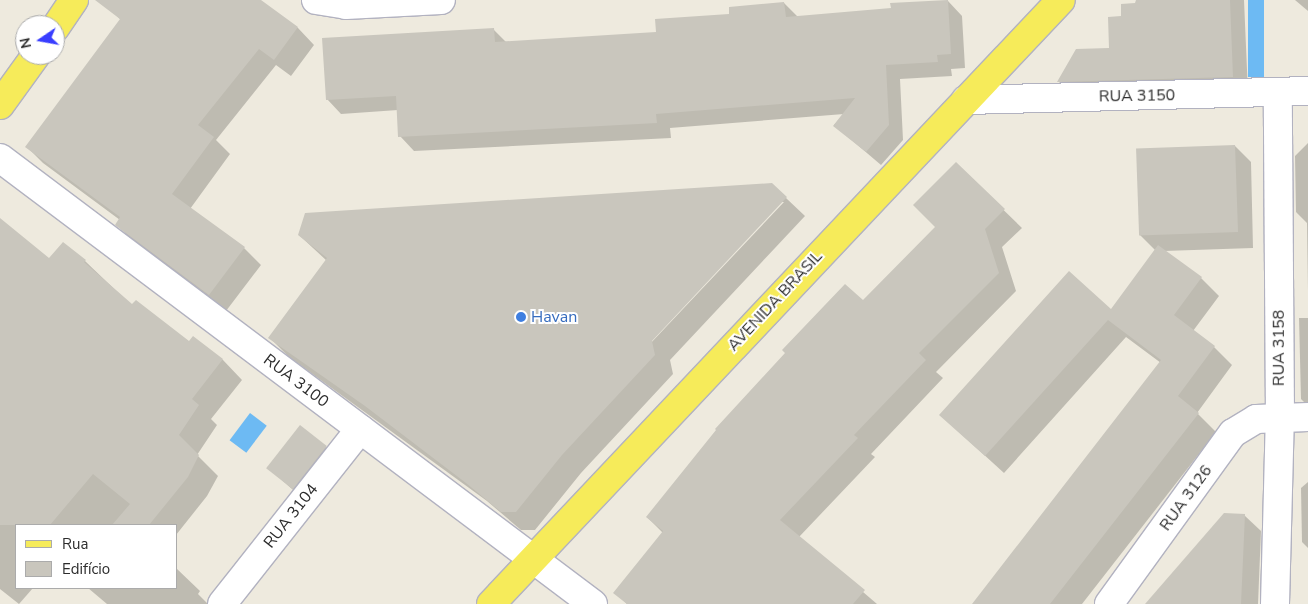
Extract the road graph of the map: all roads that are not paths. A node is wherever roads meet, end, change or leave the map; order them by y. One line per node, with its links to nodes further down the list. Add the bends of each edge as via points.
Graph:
1 (74, 0): 5 (main road)
2 (316, 0): 3 (street, via 346,5)
3 (441, 0)
4 (1061, 0): 9 (main road, AVENIDA BRASIL)
5 (64, 15)
6 (29, 65): 10 (main road)
7 (1308, 91): 8 (street, RUA 3150)
8 (1278, 92): 9 (street, RUA 3150); 12 (street, RUA 3158)
9 (966, 100): 15 (main road, AVENIDA BRASIL)
10 (0, 105)
11 (0, 158): 14 (street, RUA 3100)
12 (1280, 417): 13 (street, RUA 3126); 19 (street, RUA 3126, via 1256,419 1233,433); 20 (street, RUA 3158)
13 (1308, 417)
14 (360, 429): 15 (street, RUA 3100); 16 (street, RUA 3104)
15 (533, 560): 17 (main road, AVENIDA BRASIL); 18 (street, RUA 3100)
16 (222, 604)
17 (491, 604)
18 (593, 604)
19 (1109, 604)
20 (1275, 604)

